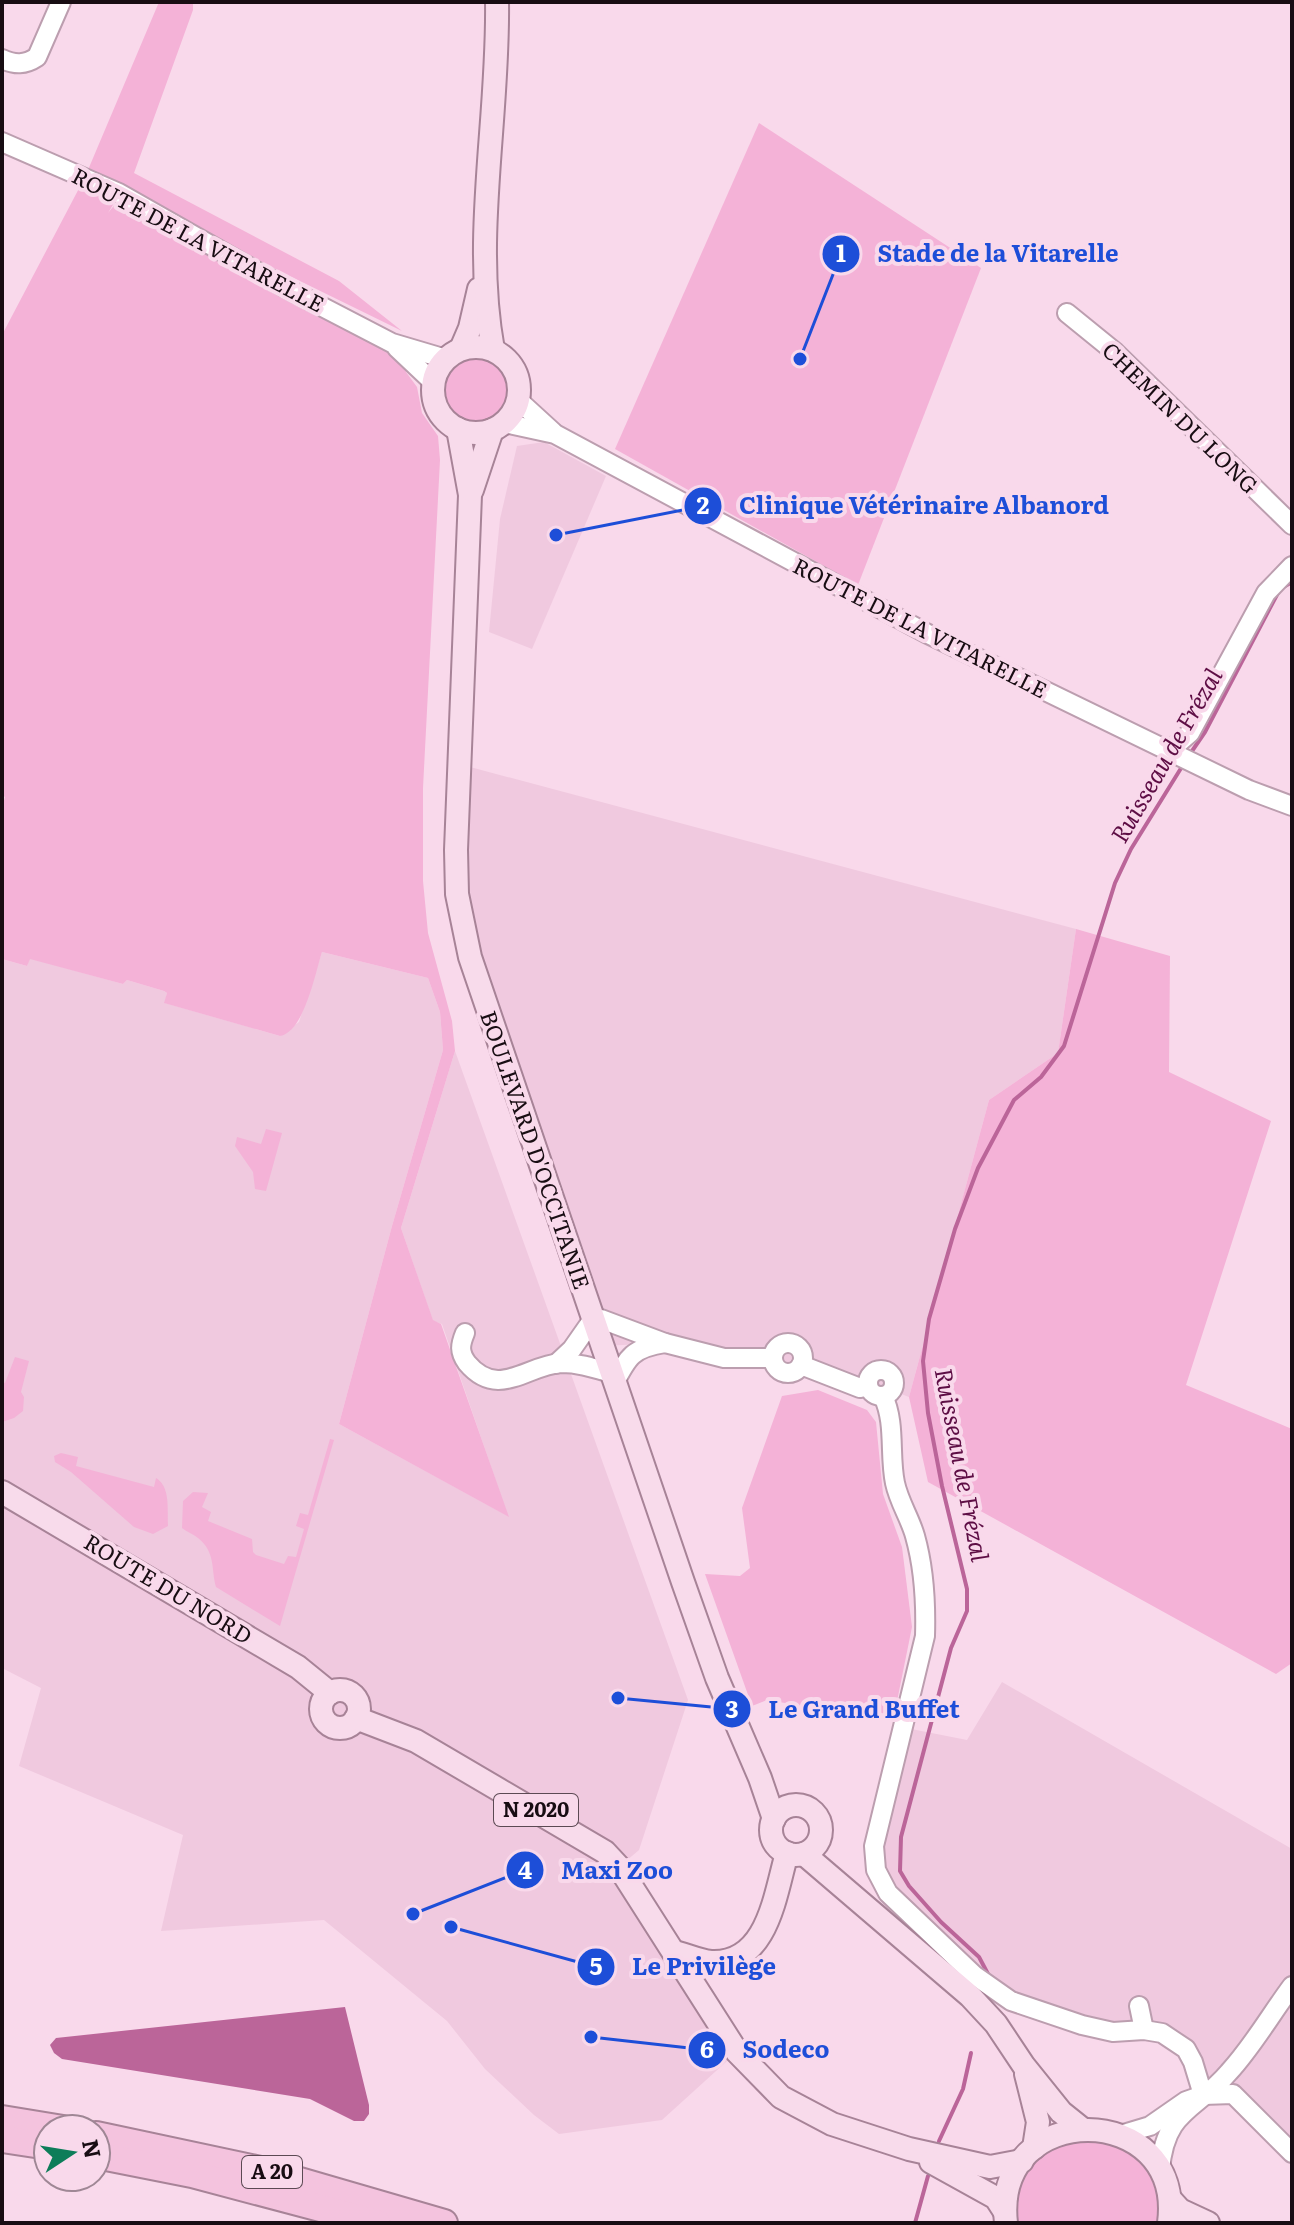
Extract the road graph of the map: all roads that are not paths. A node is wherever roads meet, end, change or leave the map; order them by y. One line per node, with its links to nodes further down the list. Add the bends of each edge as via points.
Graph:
1 (61, 2): 3 (street, via 37,57 22,64)
2 (497, 2): 5 (main road)
3 (2, 59)
4 (2, 142): 7 (street, ROUTE DE LA VITARELLE, via 119,193)
5 (484, 268): 8 (main road); 9 (main road, via 470,328)
6 (1067, 313): 16 (street, CHEMIN DU LONG, via 1115,352)
7 (392, 343): 9 (street, ROUTE DE LA VITARELLE); 10 (street, ROUTE DE LA VITARELLE)
8 (493, 350): 9 (main road, via 477,347); 11 (main road, via 517,376)
9 (454, 354): 10 (main road, via 438,370)
10 (434, 383): 13 (main road, via 438,410)
11 (518, 400): 12 (main road); 14 (street, ROUTE DE LA VITARELLE)
12 (498, 426): 13 (main road); 14 (street, ROUTE DE LA VITARELLE); 15 (main road, BOULEVARD D'OCCITANIE)
13 (458, 429): 15 (main road, BOULEVARD D'OCCITANIE)
14 (555, 434): 18 (street, ROUTE DE LA VITARELLE, via 912,626)
15 (470, 495): 20 (main road, BOULEVARD D'OCCITANIE, via 457,894 491,1025)
16 (1292, 525)
17 (1292, 566): 18 (street, via 1266,593 1190,733)
18 (1172, 754): 19 (street, ROUTE DE LA VITARELLE)
19 (1292, 806)
20 (593, 1319): 22 (street); 23 (street); 24 (main road, BOULEVARD D'OCCITANIE)
21 (465, 1333): 23 (street, via 463,1357 488,1378 515,1378)
22 (665, 1343): 24 (street, via 634,1352); 33 (street, via 724,1358 773,1358 778,1347 789,1343 802,1353 801,1365 875,1391 891,1426 894,1480 915,1536 925,1613 925,1636 874,1846 876,1870 909,1915 1011,2001 1113,2032)
23 (556, 1364): 24 (street, via 577,1363)
24 (612, 1379): 28 (main road, BOULEVARD D'OCCITANIE, via 717,1678 760,1778)
25 (2, 1492): 27 (main road, ROUTE DU NORD, via 298,1667)
26 (2, 1509): 27 (main road, ROUTE DU NORD)
27 (326, 1697): 30 (main road, N 2020, via 321,1713 327,1724 343,1728 356,1718 416,1741 595,1845 619,1867)
28 (782, 1812): 29 (main road, BOULEVARD D'OCCITANIE, via 772,1838 776,1845); 29 (main road, BOULEVARD D'OCCITANIE, via 799,1805 813,1811 821,1826)
29 (803, 1849): 30 (main road, via 755,1946 734,1959 710,1962); 34 (main road, BOULEVARD D'OCCITANIE, via 970,1996)
30 (675, 1952): 43 (main road, N 2020, via 737,2052 781,2097 832,2124)
31 (1292, 1986): 35 (street, via 1229,2073)
32 (1139, 2006): 33 (street)
33 (1144, 2030): 35 (street, via 1162,2033 1186,2049)
34 (1024, 2066): 38 (main road, BOULEVARD D'OCCITANIE); 45 (main road, BOULEVARD D'OCCITANIE, via 1038,2122)
35 (1203, 2095): 39 (street, via 1150,2126); 44 (street, via 1233,2094); 47 (street, via 1175,2121)
36 (2, 2119): 37 (highway)
37 (32, 2124)
38 (1081, 2128): 39 (main road); 45 (main road, via 1056,2134)
39 (1120, 2135): 47 (main road, via 1143,2149)
40 (112, 2138): 51 (highway, A 20, via 265,2171)
41 (2, 2139): 42 (highway)
42 (32, 2144)
43 (909, 2149): 45 (main road, N 2020, via 990,2167); 49 (main road, N 2020, via 996,2198)
44 (1292, 2153)
45 (1028, 2154): 49 (main road, via 1009,2185)
46 (112, 2158): 50 (highway, A 20)
47 (1160, 2170): 48 (main road)
48 (1170, 2199): 52 (main road); 53 (main road)
49 (1006, 2217)
50 (377, 2223)
51 (444, 2223)
52 (1169, 2223)
53 (1208, 2223)

